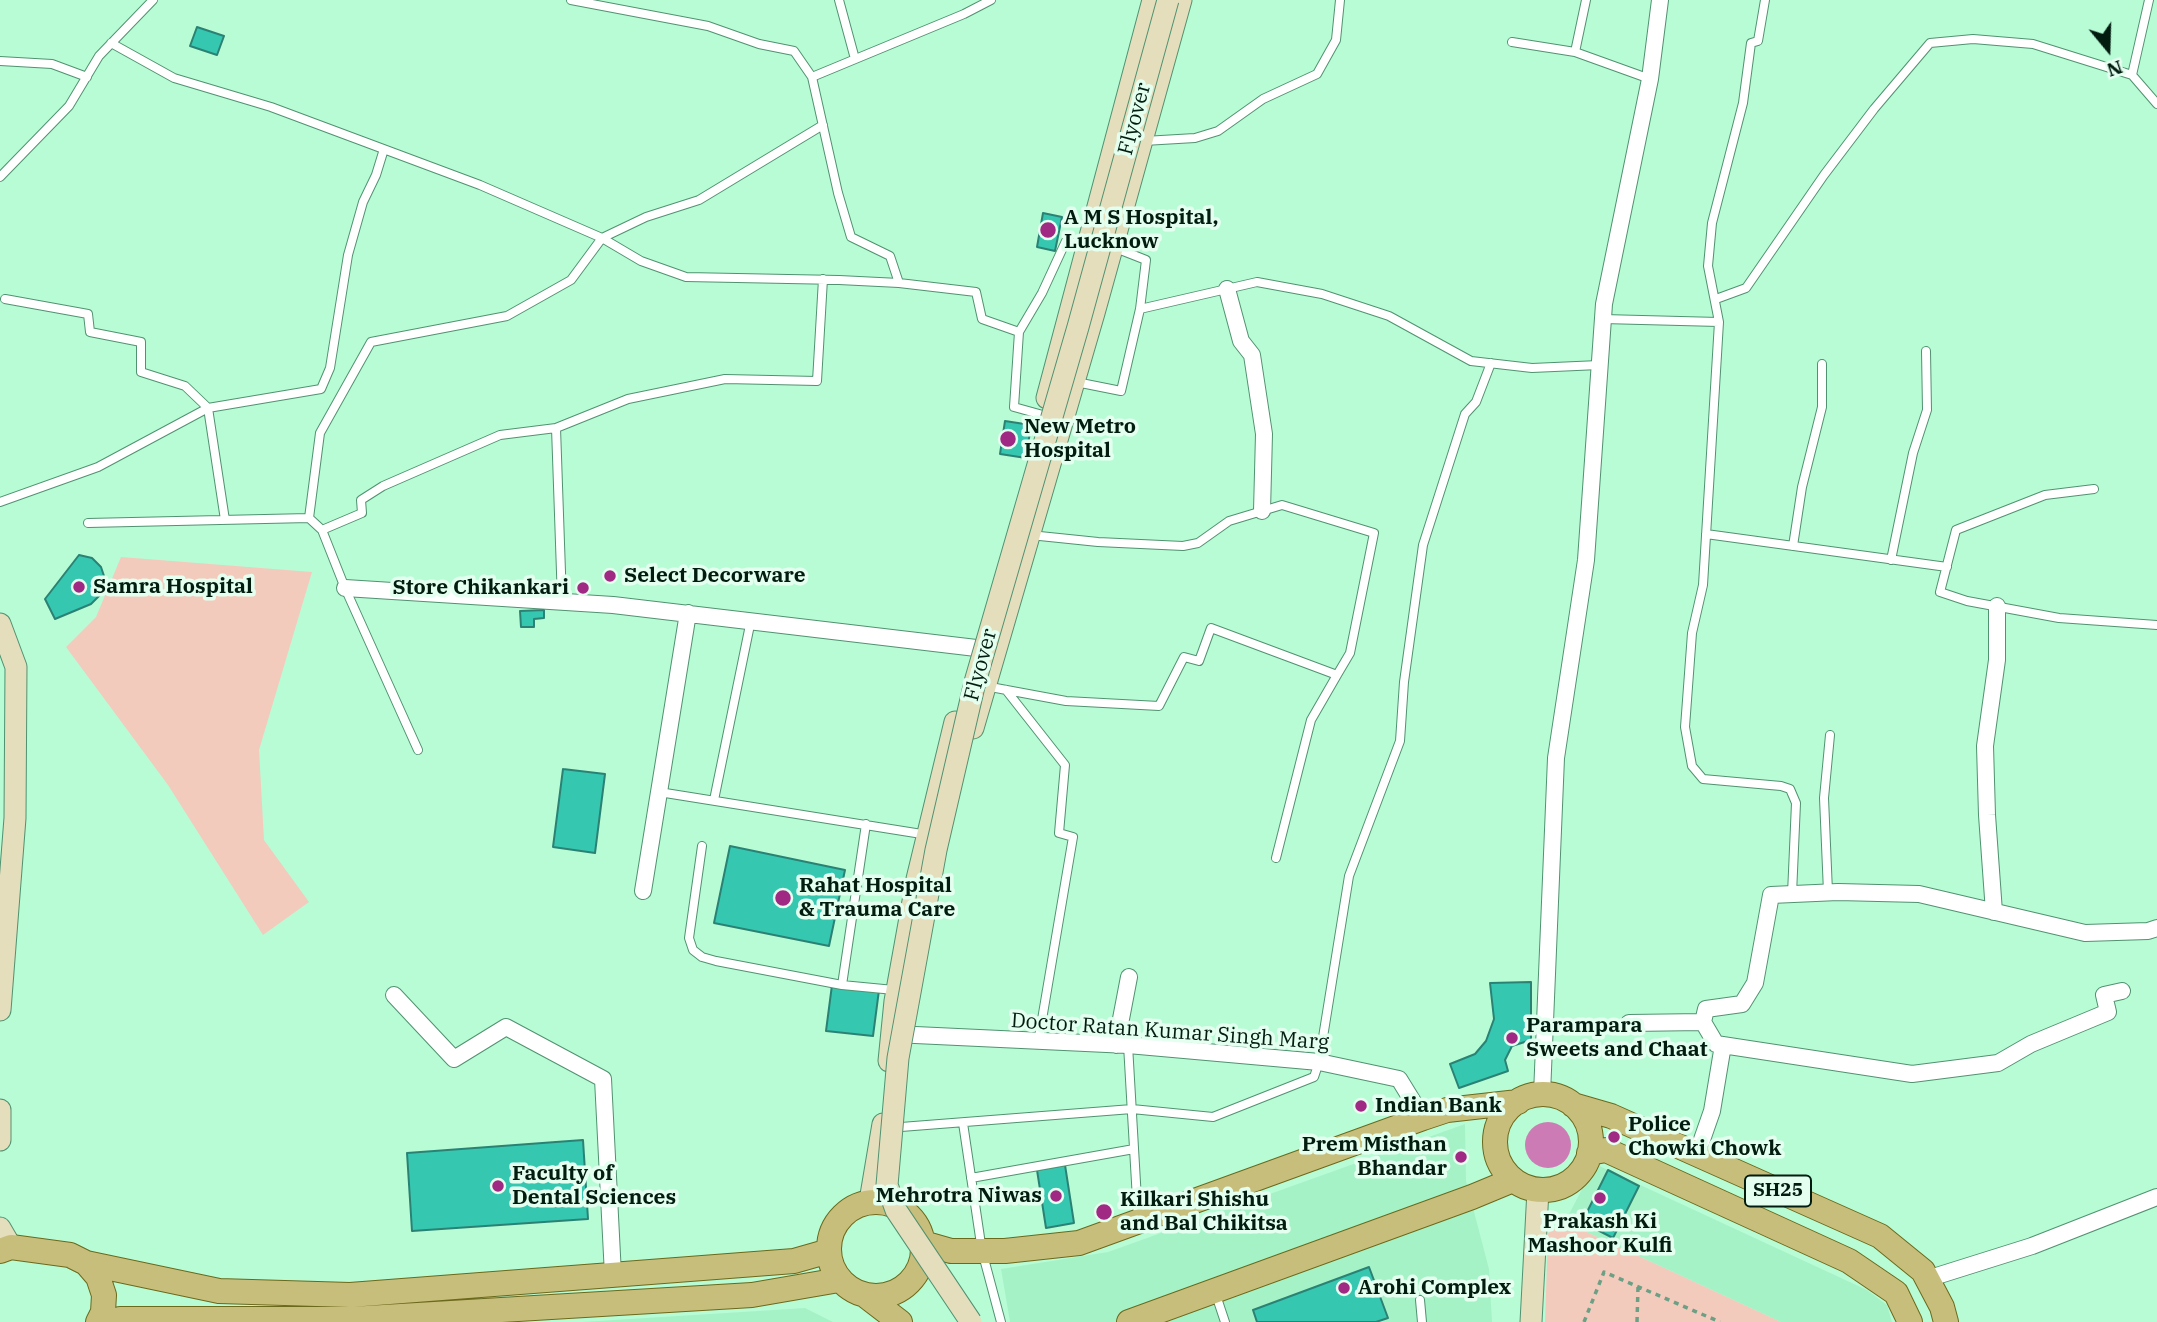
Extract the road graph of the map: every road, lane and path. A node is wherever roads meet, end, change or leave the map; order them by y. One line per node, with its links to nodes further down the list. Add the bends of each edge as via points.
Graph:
1 (153, 0): 14 (lane)
2 (571, 0): 20 (lane, via 708,26 794,51)
3 (839, 0): 16 (lane)
4 (991, 0): 16 (lane)
5 (1153, 0): 28 (main road)
6 (1168, 0): 135 (main road, Flyover, bridge, via 975,682 936,850 898,1058 887,1185 896,1210)
7 (1181, 0): 24 (main road)
8 (1340, 0): 24 (lane, via 1336,40 1317,74 1263,99 1218,131 1195,138)
9 (1586, 0): 15 (lane)
10 (1660, 0): 21 (street)
11 (1765, 0): 34 (lane, via 1758,40 1751,43 1743,103 1712,223 1708,266)
12 (2149, 0): 18 (lane)
13 (1512, 42): 15 (lane)
14 (111, 43): 19 (lane); 25 (lane, via 174,78 271,107)
15 (1575, 52): 21 (lane)
16 (855, 59): 20 (lane)
17 (0, 61): 19 (lane, via 52,64)
18 (2133, 75): 22 (lane); 34 (lane, via 2033,44 1972,38 1930,43 1832,164 1746,288)
19 (87, 77): 26 (lane, via 69,106)
20 (812, 77): 23 (lane)
21 (1650, 79): 36 (street)
22 (2157, 104)
23 (823, 125): 27 (lane, via 699,200 646,217); 31 (lane, via 851,237 890,256)
24 (1142, 141): 29 (main road)
25 (384, 149): 27 (lane); 45 (lane, via 348,255 330,368 321,389)
26 (0, 177)
27 (602, 238): 30 (lane, via 641,261 686,277); 52 (lane, via 571,280 507,316 371,342 320,433)
28 (1088, 246): 38 (lane, via 1066,241); 43 (main road)
29 (1113, 247): 35 (lane, via 1146,260); 44 (main road)
30 (823, 279): 31 (lane); 48 (lane, via 817,381 725,379 628,399)
31 (899, 283): 38 (lane, via 976,292 982,318)
32 (1227, 289): 35 (lane); 40 (lane, via 1257,282 1322,294 1389,316 1471,361); 51 (street, via 1241,341 1252,355 1264,434)
33 (5, 299): 45 (lane, via 88,314 90,332 141,342 141,372 185,386)
34 (1716, 299): 37 (lane)
35 (1140, 309): 44 (lane, via 1121,391)
36 (1602, 319): 37 (lane); 42 (street)
37 (1718, 322): 56 (lane)
38 (1019, 332): 46 (lane, via 1014,407)
39 (1926, 351): 59 (lane, via 1927,410 1913,453)
40 (1491, 363): 42 (lane, via 1532,368); 97 (lane, via 1476,402 1465,414 1423,545 1401,741 1349,876)
41 (1822, 364): 58 (lane, via 1822,407)
42 (1599, 365): 98 (street, via 1586,560 1556,758)
43 (1053, 376): 44 (lane); 46 (main road)
44 (1074, 382): 47 (main road)
45 (208, 408): 50 (lane, via 98,467); 53 (lane)
46 (1042, 415): 47 (lane); 68 (main road)
47 (1063, 420): 57 (main road)
48 (556, 428): 55 (lane, via 488,440 383,486 361,500 362,513); 62 (lane)
49 (2094, 489): 60 (lane, via 2045,495 1956,530)
50 (0, 502)
51 (1262, 511): 57 (lane, via 1229,521 1198,543 1183,545); 70 (lane, via 1282,505 1374,533 1350,653)
52 (309, 518): 53 (lane); 55 (lane)
53 (225, 520): 54 (lane)
54 (88, 523)
55 (322, 530): 61 (lane)
56 (1706, 534): 58 (lane); 82 (lane, via 1685,727 1692,766 1703,779 1790,789 1796,803)
57 (1030, 535): 69 (main road)
58 (1793, 546): 59 (lane)
59 (1891, 560): 60 (lane)
60 (1947, 567): 63 (lane, via 1940,592)
61 (345, 588): 62 (street); 73 (lane)
62 (562, 601): 64 (street)
63 (1997, 606): 66 (lane, via 2059,618); 83 (street, via 1997,660 1984,746)
64 (688, 612): 65 (street); 74 (street)
65 (751, 620): 68 (street); 75 (lane)
66 (2157, 625)
67 (2, 633): 90 (main road, via 16,667 15,818)
68 (975, 649): 69 (street); 71 (main road)
69 (996, 650): 71 (main road)
70 (1337, 675): 71 (lane, via 1211,628 1199,661 1184,657 1159,706 1066,701); 79 (lane, via 1311,720)
71 (985, 686): 77 (main road); 93 (main road); 94 (lane, via 1065,765 1059,833 1073,837)
72 (1830, 735): 81 (lane, via 1824,798)
73 (418, 750)
74 (659, 792): 75 (lane); 80 (street)
75 (714, 800): 76 (lane)
76 (866, 824): 77 (lane); 86 (lane)
77 (928, 835): 87 (main road)
78 (702, 846): 86 (lane, via 689,938 693,950 716,961)
79 (1276, 858)
80 (643, 891)
81 (1828, 892): 82 (street); 83 (street, via 1919,894)
82 (1792, 894): 91 (street, via 1771,895 1755,983 1742,1004 1706,1009)
83 (1994, 912): 84 (street, via 2085,933)
84 (2157, 928)
85 (1129, 977): 95 (street)
86 (842, 985): 87 (lane)
87 (897, 990): 93 (main road)
88 (2122, 991): 96 (street, via 2104,995 2108,1012 1998,1063 1912,1074)
89 (394, 995): 122 (street, via 454,1059 506,1027 603,1079)
90 (0, 1010)
91 (1703, 1022): 92 (street); 96 (street, via 1716,1044)
92 (1629, 1023)
93 (901, 1034): 94 (street, Doctor Ratan Kumar Singh Marg); 105 (main road, via 905,1069); 114 (main road)
94 (1038, 1043): 95 (street, Doctor Ratan Kumar Singh Marg)
95 (1122, 1045): 97 (street, Doctor Ratan Kumar Singh Marg); 101 (lane)
96 (1723, 1045): 109 (street, via 1712,1111)
97 (1319, 1062): 101 (lane, via 1314,1077 1213,1117); 103 (street, Doctor Ratan Kumar Singh Marg, via 1399,1079)
98 (1542, 1094): 99 (main road); 100 (main road, SH25)
99 (1518, 1102): 103 (main road, via 1447,1110); 111 (main road, via 1505,1113 1494,1139 1501,1167)
100 (1573, 1105): 108 (main road, via 1585,1119); 109 (main road, SH25, via 1611,1116)
101 (1132, 1109): 104 (lane); 107 (lane)
102 (0, 1110): 106 (main road)
103 (1423, 1118): 116 (main road)
104 (963, 1123): 105 (lane); 110 (lane)
105 (901, 1127): 115 (main road, via 897,1183)
106 (0, 1140)
107 (1134, 1149): 110 (lane); 116 (lane)
108 (1589, 1153): 112 (main road, via 1581,1172 1564,1185); 144 (main road, SH25, via 1606,1150 1849,1261 1896,1293)
109 (1697, 1154): 123 (main road, SH25, via 1880,1236)
110 (971, 1178): 120 (lane)
111 (1513, 1180): 112 (main road); 127 (main road)
112 (1538, 1190): 140 (main road)
113 (2157, 1197): 123 (street)
114 (870, 1201): 115 (main road); 119 (main road, via 850,1208 838,1219)
115 (906, 1211): 118 (main road, via 918,1225)
116 (1139, 1223): 120 (main road, via 1079,1243)
117 (3, 1243): 121 (main road, via 70,1255)
118 (923, 1243): 120 (main road, via 951,1251); 128 (main road, via 914,1278 897,1292)
119 (829, 1251): 122 (main road, via 794,1261); 124 (main road)
120 (982, 1251): 136 (lane)
121 (86, 1263): 126 (main road, via 219,1291 350,1295); 132 (main road, via 98,1277 104,1295)
122 (613, 1275): 126 (main road)
123 (1927, 1279): 145 (main road, SH25)
124 (839, 1280): 128 (main road); 130 (main road, via 752,1296)
125 (1638, 1287): 141 (path, via 1604,1272); 142 (path); 143 (path)
126 (434, 1288): 131 (main road)
127 (1215, 1292): 137 (main road); 138 (lane)
128 (866, 1296): 134 (main road)
129 (1420, 1300): 139 (lane)
130 (594, 1313): 131 (main road)
131 (437, 1314): 133 (main road)
132 (98, 1322)
133 (113, 1322)
134 (900, 1322)
135 (971, 1322)
136 (1001, 1322)
137 (1129, 1322)
138 (1225, 1322)
139 (1422, 1322)
140 (1531, 1322)
141 (1584, 1322)
142 (1637, 1322)
143 (1720, 1322)
144 (1910, 1322)
145 (1946, 1322)

